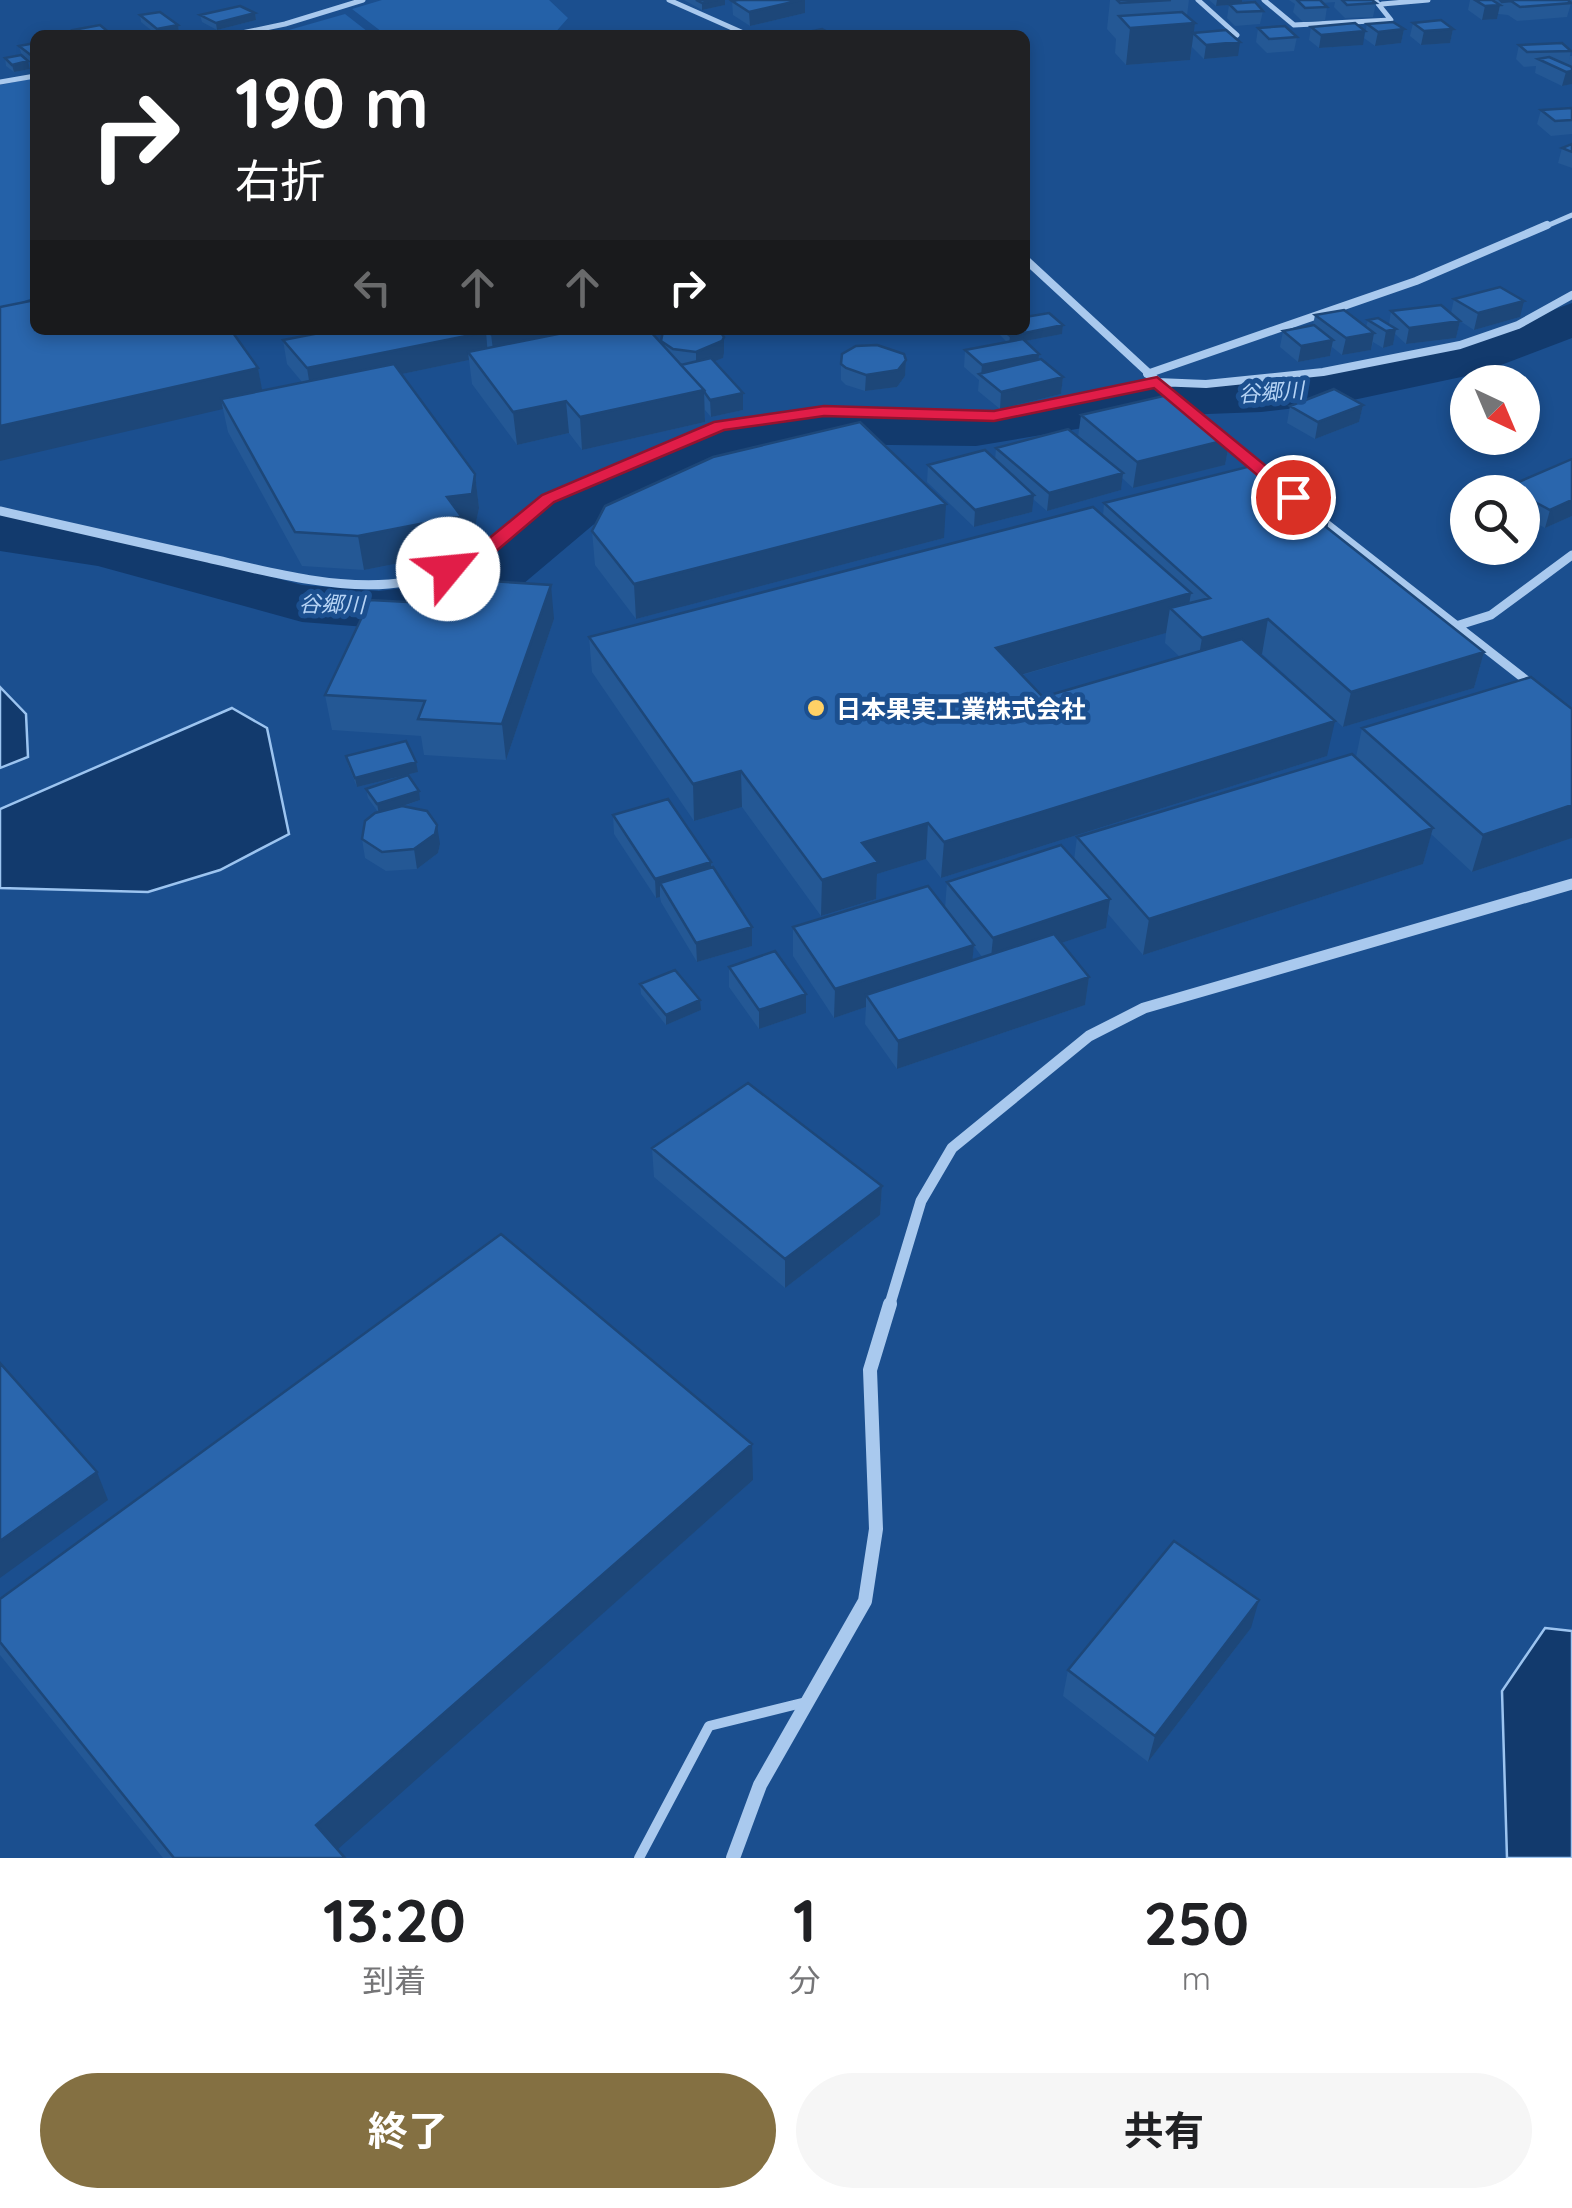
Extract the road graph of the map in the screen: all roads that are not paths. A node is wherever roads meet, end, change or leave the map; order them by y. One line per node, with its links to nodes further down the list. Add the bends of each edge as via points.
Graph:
1 (364, 0): 7 (street)
2 (668, 0): 8 (street)
3 (1198, 0): 9 (street)
4 (1264, 0): 6 (street, via 1294,25 1392,20)
5 (1428, 0): 6 (street)
6 (1378, 2)
7 (257, 30)
8 (737, 30)
9 (1237, 36)
10 (30, 77): 11 (street)
11 (0, 82)
12 (1572, 216): 15 (street, via 1416,280)
13 (1030, 264): 15 (street)
14 (1572, 295): 16 (street, via 1518,326 1460,344 1274,379)
15 (1147, 374): 16 (street)
16 (1157, 382): 17 (street); 20 (street, via 994,416 824,411 720,426 548,498 488,549 448,569 390,584 262,570)
17 (1187, 408)
18 (1216, 432): 19 (street)
19 (1303, 505)
20 (0, 511)
21 (1317, 517): 23 (street)
22 (1572, 555): 23 (street, via 1491,615)
23 (1456, 626): 24 (street)
24 (1543, 692)
25 (1572, 884): 26 (street, via 1144,1008 1089,1036 952,1148 921,1201 870,1370 876,1529 865,1600)
26 (806, 1702): 27 (lane, via 709,1726); 28 (street, via 760,1785)
27 (639, 1858)
28 (734, 1858)

